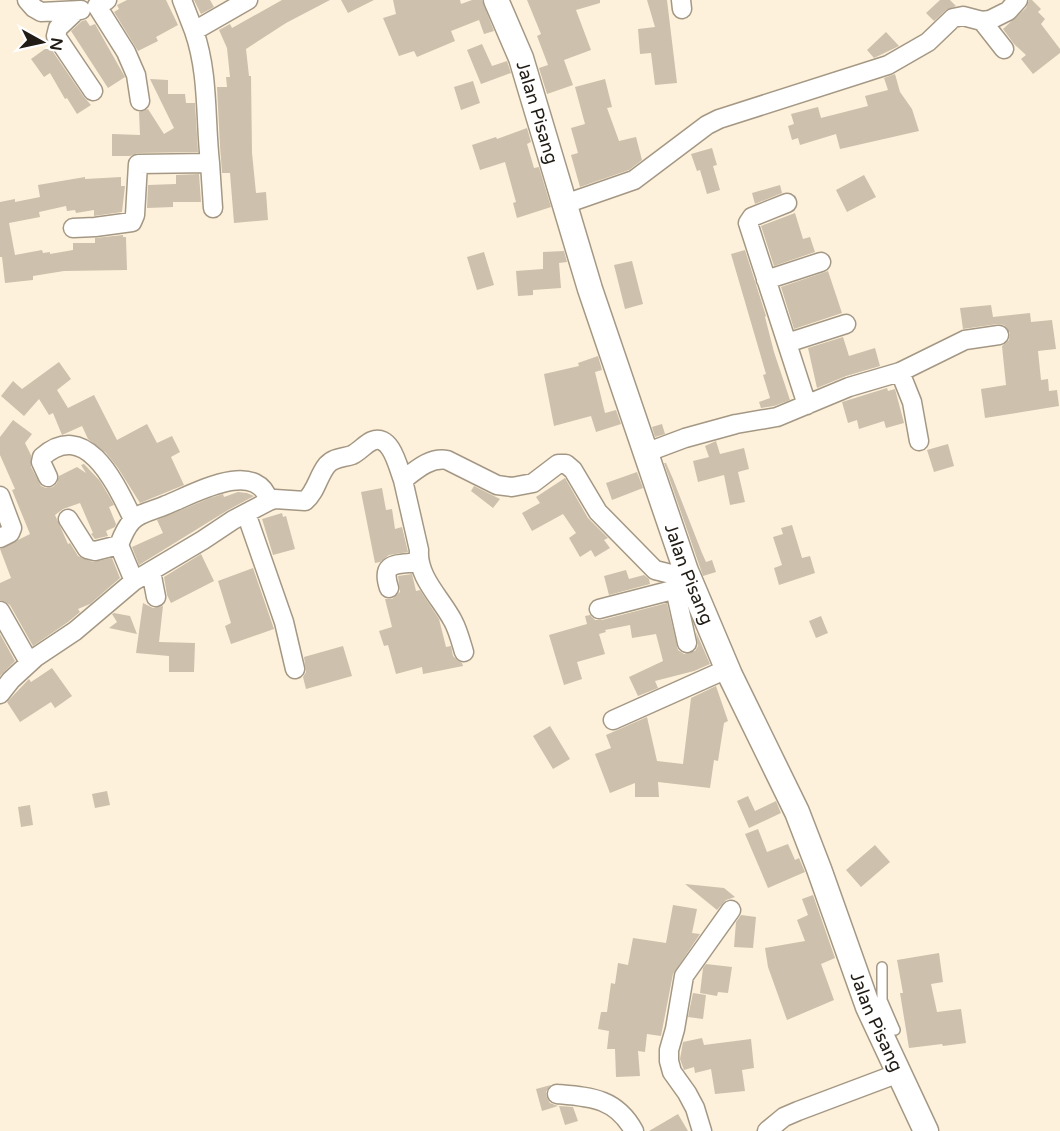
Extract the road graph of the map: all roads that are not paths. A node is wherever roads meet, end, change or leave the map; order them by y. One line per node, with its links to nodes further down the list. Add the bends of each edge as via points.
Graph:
1 (27, 0): 7 (street, via 41,12)
2 (182, 0): 9 (street)
3 (248, 0): 9 (street)
4 (496, 0): 15 (street, Jalan Pisang, via 521,58)
5 (1018, 0): 8 (street, via 1008,11)
6 (102, 3): 7 (street); 12 (street, via 136,75)
7 (76, 11): 11 (street, via 58,28 56,36)
8 (982, 21): 10 (street); 15 (street, via 963,16 953,18 922,46 888,65 718,119 634,180)
9 (194, 31): 13 (street, via 206,83)
10 (1004, 49)
11 (93, 91)
12 (140, 101)
13 (210, 163): 16 (street); 17 (street, via 138,164 132,222)
14 (787, 203): 19 (street, via 752,217 748,223)
15 (565, 204): 26 (street, Jalan Pisang)
16 (213, 208)
17 (73, 228)
18 (821, 262): 19 (street)
19 (766, 280): 22 (street)
20 (846, 324): 22 (street)
21 (999, 335): 23 (street, via 965,340)
22 (787, 344): 24 (street)
23 (900, 372): 24 (street); 25 (street, via 912,402)
24 (807, 405): 26 (street, via 777,417 685,438)
25 (919, 441)
26 (645, 453): 39 (street, Jalan Pisang)
27 (48, 477): 33 (street, via 42,457 75,444 97,459)
28 (403, 480): 30 (street, via 388,446 378,439 331,461 305,501); 36 (street, via 419,550); 39 (street, via 440,459 497,485 523,486 558,464 566,464 598,512 655,570)
29 (0, 496): 34 (street, via 12,528)
30 (269, 501): 31 (street); 33 (street, via 256,484 236,480 192,493)
31 (246, 513): 37 (street); 47 (street, via 284,622)
32 (68, 519): 35 (street, via 87,549)
33 (134, 519): 35 (street)
34 (0, 538)
35 (119, 545): 38 (street)
36 (418, 562): 40 (street, via 389,566 385,576); 45 (street, via 455,623)
37 (151, 571): 38 (street); 41 (street)
38 (134, 581): 46 (street, via 75,631)
39 (684, 582): 42 (street); 44 (street); 48 (street, Jalan Pisang)
40 (389, 588)
41 (156, 597)
42 (599, 609)
43 (0, 611): 46 (street)
44 (687, 643)
45 (464, 652)
46 (29, 662): 49 (street)
47 (295, 669)
48 (727, 669): 50 (street); 53 (street, Jalan Pisang, via 796,812)
49 (0, 694)
50 (613, 720)
51 (731, 910): 58 (street, via 684,976 669,1050 672,1072 687,1092)
52 (882, 967): 53 (lane)
53 (875, 1004): 54 (lane); 55 (street, Jalan Pisang)
54 (895, 1030)
55 (899, 1073): 59 (street, via 784,1117); 60 (street, Jalan Pisang)
56 (557, 1094): 57 (street, via 604,1101)
57 (634, 1131)
58 (702, 1131)
59 (767, 1131)
60 (926, 1131)

